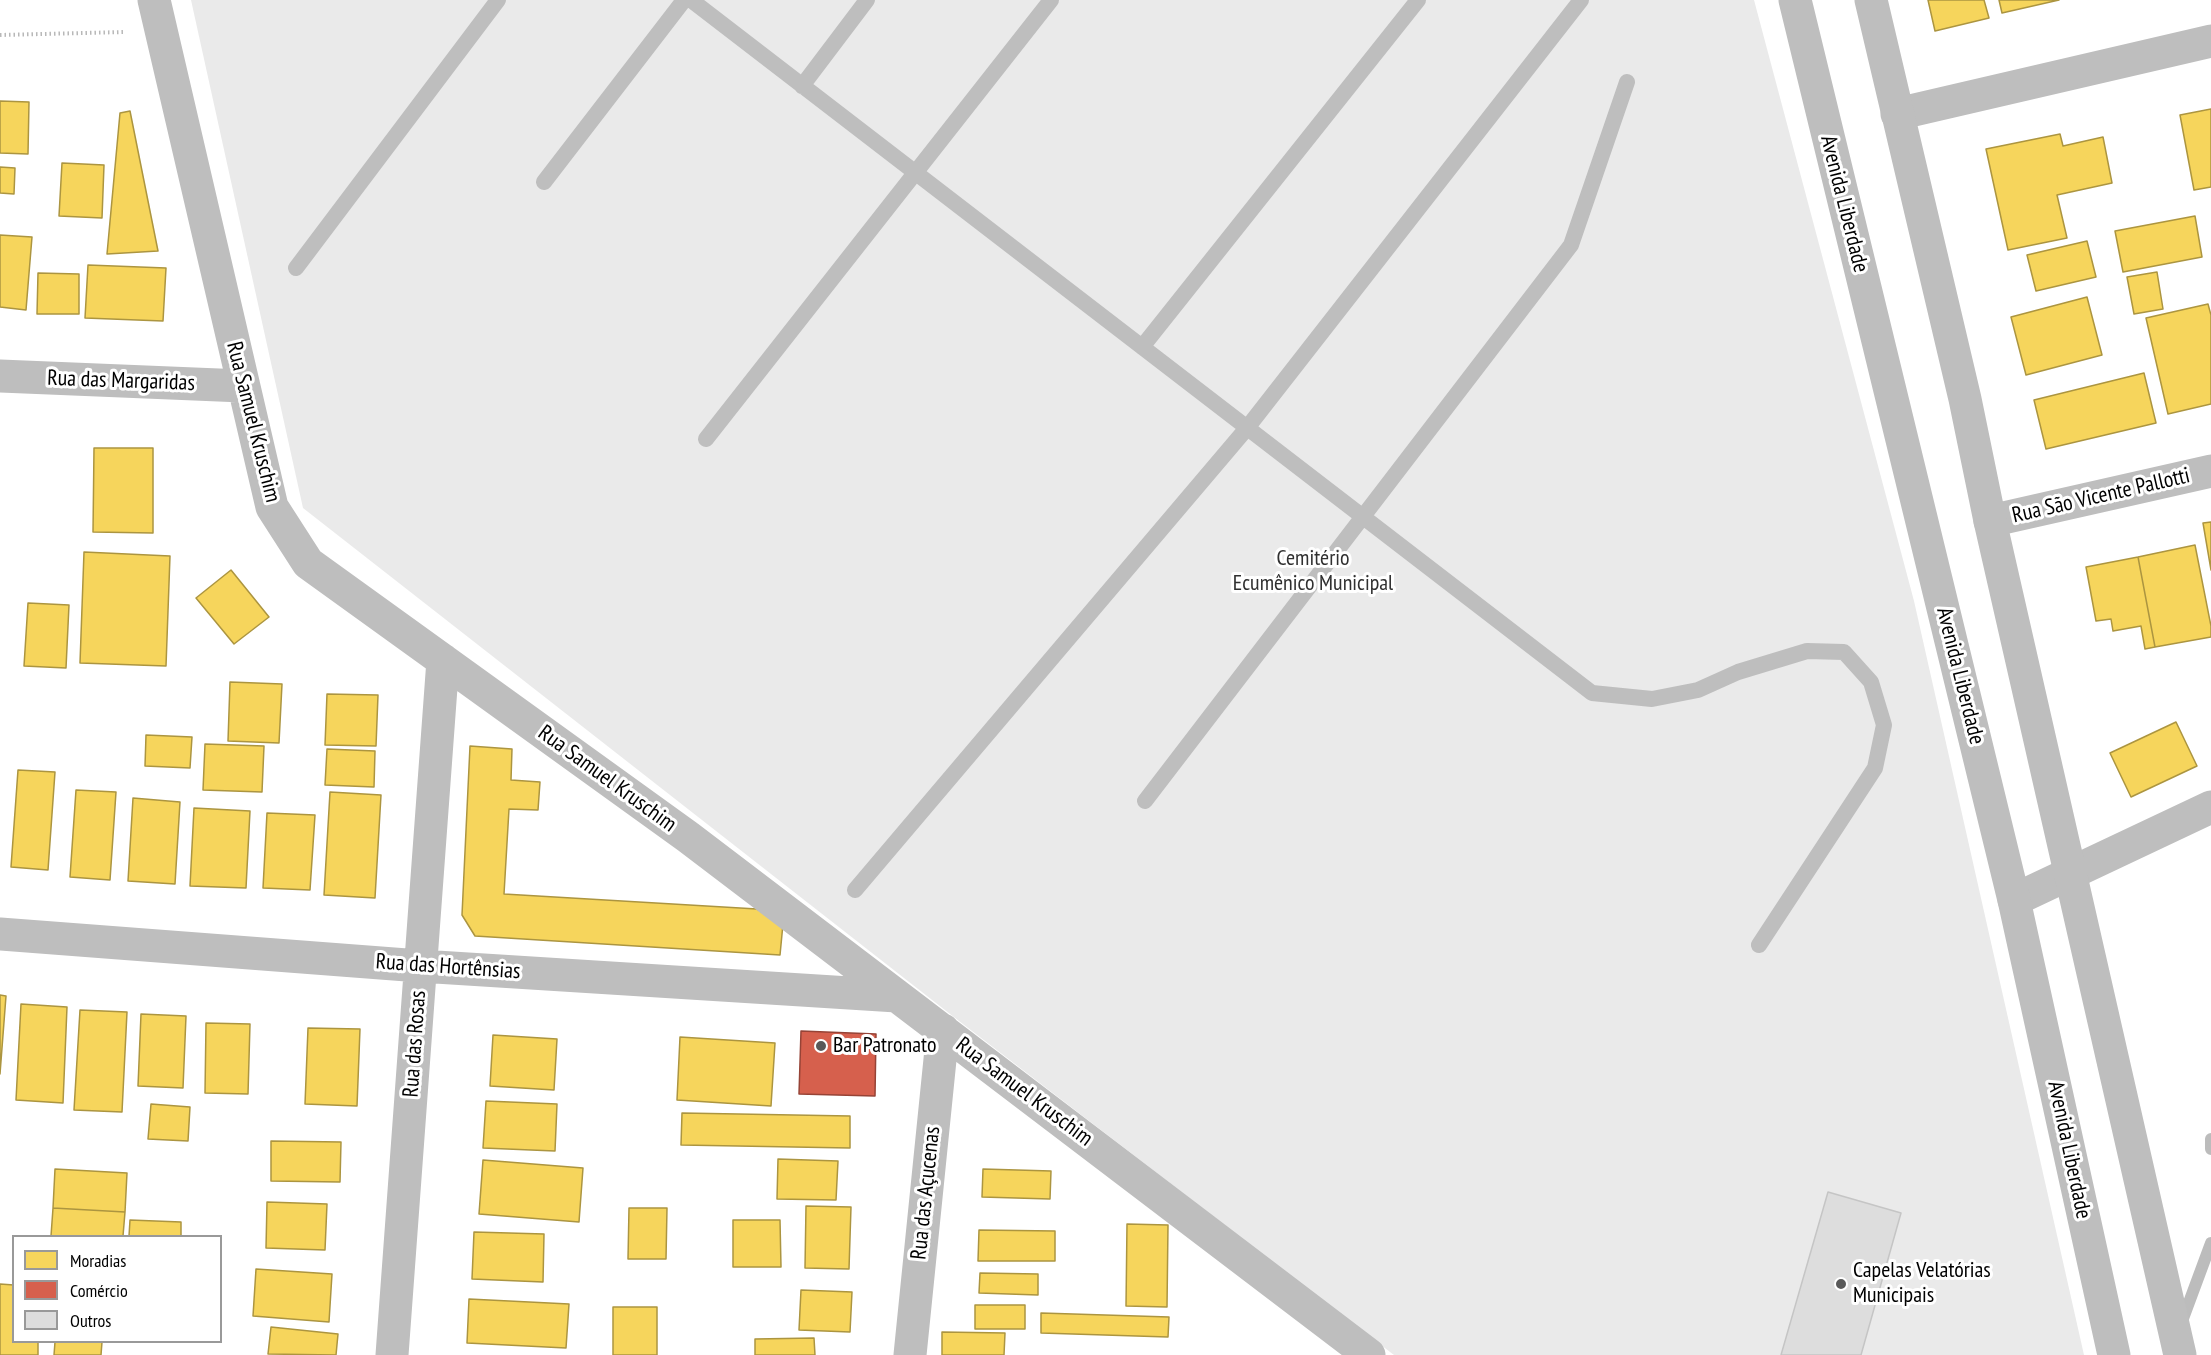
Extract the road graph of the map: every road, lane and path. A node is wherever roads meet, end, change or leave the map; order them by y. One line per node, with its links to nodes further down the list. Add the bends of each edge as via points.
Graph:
1 (498, 0): 18 (lane)
2 (684, 0): 17 (lane)
3 (691, 0): 14 (lane)
4 (867, 0): 14 (lane)
5 (1051, 0): 16 (lane)
6 (1418, 0): 19 (lane)
7 (1581, 0): 22 (lane)
8 (1795, 0): 32 (street, Avenida Liberdade)
9 (1871, 0): 15 (street)
10 (158, 15): 11 (path); 21 (street, Rua Samuel Kruschim)
11 (0, 35)
12 (2211, 40): 15 (street)
13 (1627, 82): 25 (lane, via 1571,245)
14 (802, 86): 16 (lane)
15 (1897, 114): 26 (street)
16 (915, 172): 19 (lane); 23 (lane)
17 (544, 183)
18 (296, 268)
19 (1142, 347): 22 (lane)
20 (0, 376): 21 (street, Rua das Margaridas)
21 (243, 386): 27 (street, Rua Samuel Kruschim, via 272,507 308,563)
22 (1247, 428): 25 (lane); 31 (lane)
23 (706, 439)
24 (2211, 471): 26 (street, Rua São Vicente Pallotti)
25 (1362, 516): 28 (lane); 34 (lane, via 1592,693 1652,699 1698,690 1738,672 1807,651 1844,652 1871,682 1884,725 1875,768)
26 (1990, 521): 30 (street)
27 (443, 660): 35 (street, Rua das Rosas); 36 (street, Rua Samuel Kruschim, via 688,837)
28 (1145, 801)
29 (2211, 807): 30 (street)
30 (2071, 872): 32 (street); 42 (street)
31 (855, 890)
32 (2014, 900): 41 (street, Avenida Liberdade)
33 (0, 934): 35 (street, Rua das Hortênsias)
34 (1759, 945)
35 (420, 966): 36 (street, Rua das Hortênsias); 39 (street, Rua das Rosas)
36 (897, 996): 37 (street, Rua Samuel Kruschim)
37 (943, 1030): 38 (street, Rua Samuel Kruschim); 40 (street, Rua das Açucenas)
38 (1354, 1349)
39 (392, 1355)
40 (910, 1355)
41 (2114, 1355)
42 (2180, 1355)

